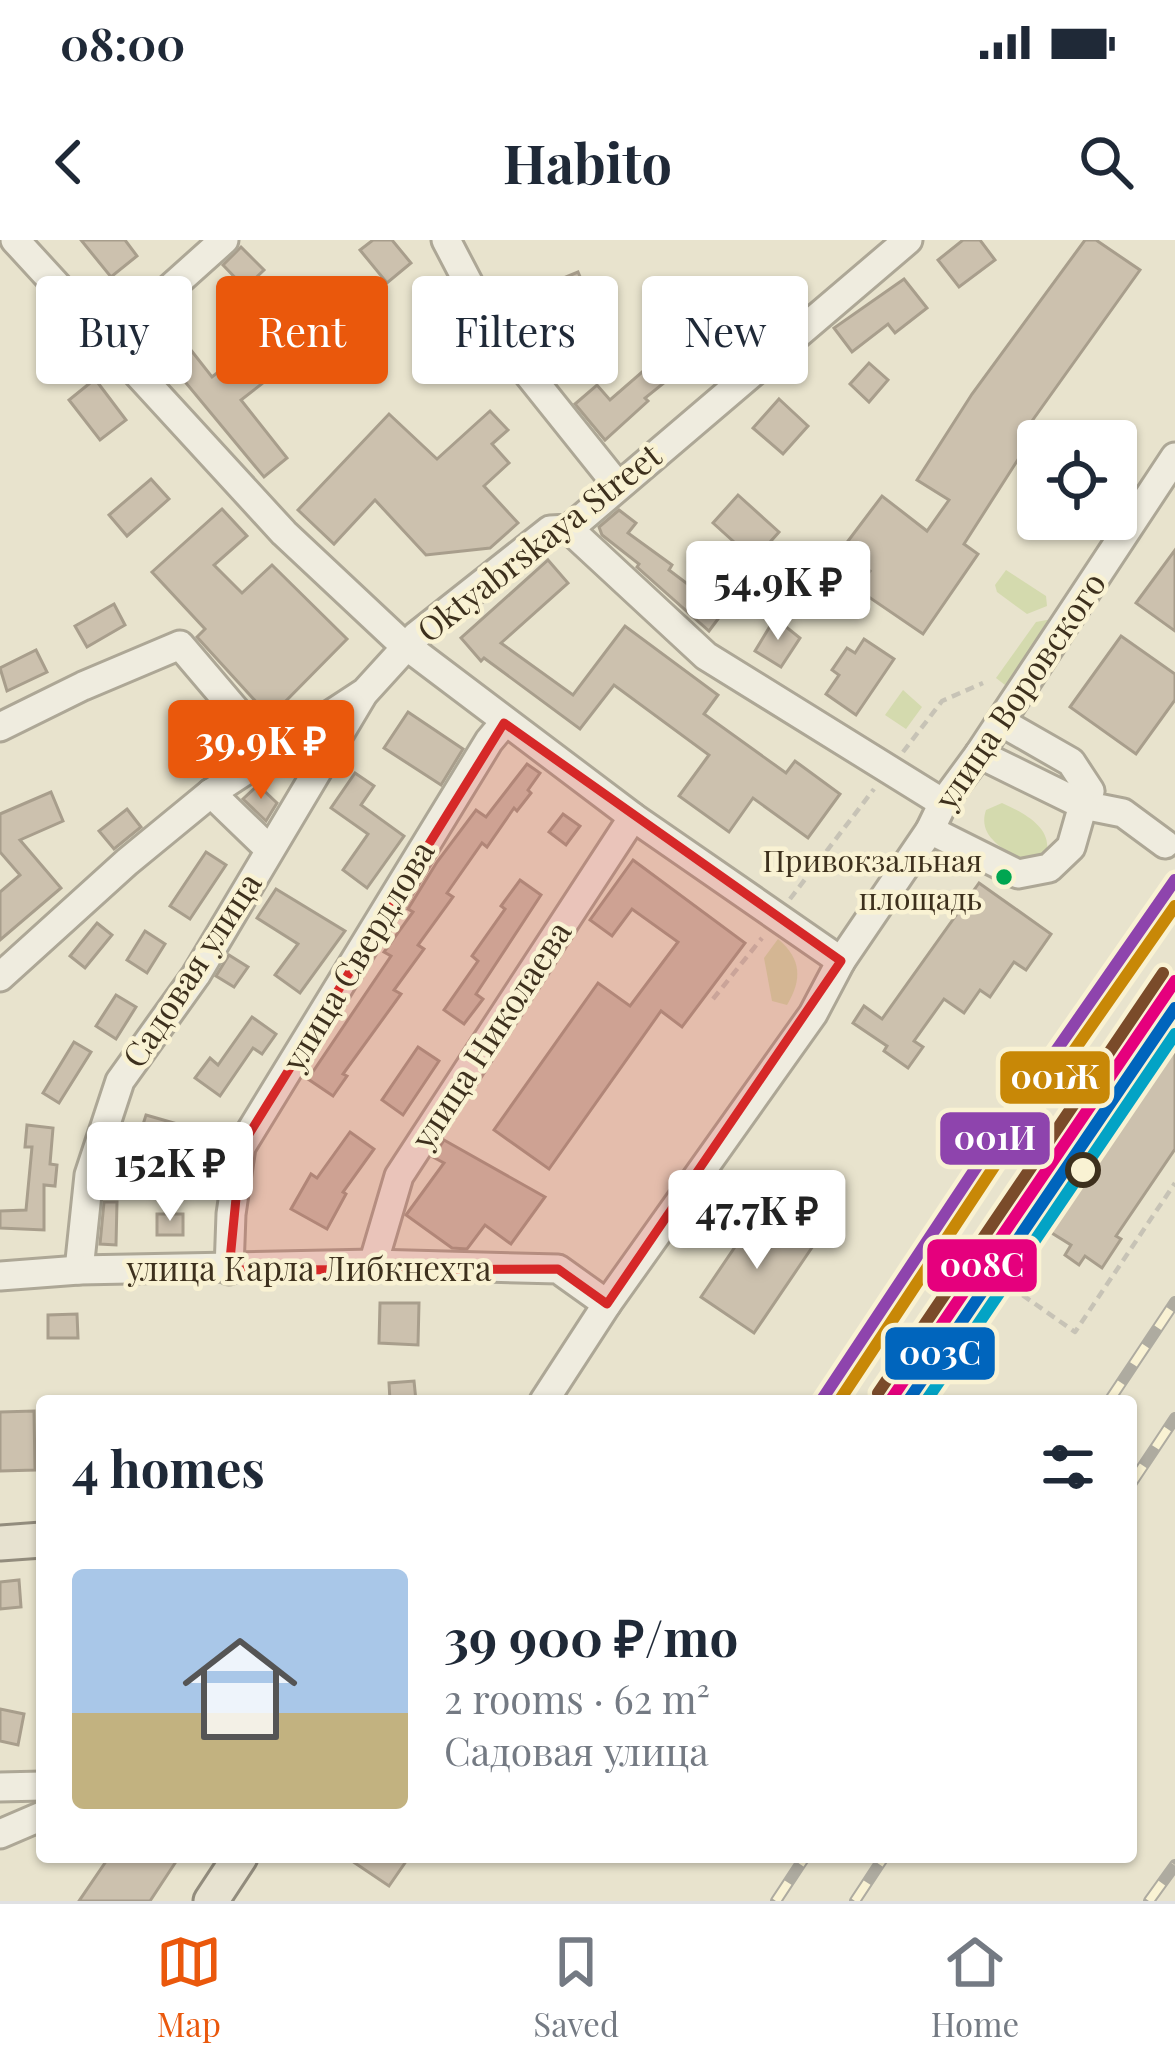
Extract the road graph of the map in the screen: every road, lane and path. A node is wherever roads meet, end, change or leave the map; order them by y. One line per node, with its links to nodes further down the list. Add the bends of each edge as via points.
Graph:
1 (15, 240): 5 (street)
2 (224, 240): 6 (street)
3 (446, 240): 9 (street, via 493,330)
4 (908, 240): 9 (street, Oktyabrskaya Street)
5 (48, 276)
6 (184, 276)
7 (147, 384): 13 (street, via 284,533)
8 (1175, 457): 15 (street, улица Воровского)
9 (618, 486): 10 (street, Oktyabrskaya Street)
10 (569, 529): 13 (street, Oktyabrskaya Street, via 550,530); 21 (street, via 706,656)
11 (164, 620): 12 (street)
12 (180, 645): 17 (street); 18 (street)
13 (406, 646): 14 (street, Oktyabrskaya Street); 16 (street)
14 (365, 692): 18 (street, Oktyabrskaya Street); 26 (street, Садовая улица)
15 (1001, 722): 19 (street, улица Воровского); 22 (street, via 1071,762 1090,791)
16 (504, 723): 23 (street); 35 (street, улица Свердлова, via 241,1147)
17 (0, 727)
18 (271, 752): 20 (street, Oktyabrskaya Street)
19 (980, 754): 21 (street, улица Воровского); 22 (street)
20 (211, 793): 26 (street); 29 (street, Oktyabrskaya Street)
21 (943, 803): 24 (street, улица Воровского)
22 (1083, 805): 24 (street, via 1071,847 1049,868 1018,874); 25 (street, via 1123,813)
23 (634, 817): 28 (street); 33 (street, улица Николаева, via 399,1176)
24 (930, 830): 28 (street, улица Воровского)
25 (1165, 844)
26 (268, 849): 34 (street, Садовая улица, via 196,975 120,1081 89,1175)
27 (764, 934): 30 (path)
28 (841, 961): 37 (street, улица Воровского, via 813,1014)
29 (0, 977)
30 (713, 999)
31 (1175, 1005): 32 (path, via 994,1275 1076,1332)
32 (1175, 1184)
33 (373, 1264): 35 (street, улица Карла Либкнехта); 37 (street, улица Карла Либкнехта, via 558,1269)
34 (79, 1270): 35 (street, улица Карла Либкнехта); 36 (street, улица Карла Либкнехта)
35 (229, 1270)
36 (0, 1276)
37 (607, 1304): 38 (street, улица Воровского)
38 (548, 1395)
39 (36, 1540): 40 (main road)
40 (0, 1543)
41 (36, 1786): 42 (street)
42 (0, 1787)
43 (36, 1819): 44 (street)
44 (0, 1834)
45 (236, 1863): 46 (main road)
46 (211, 1901)

